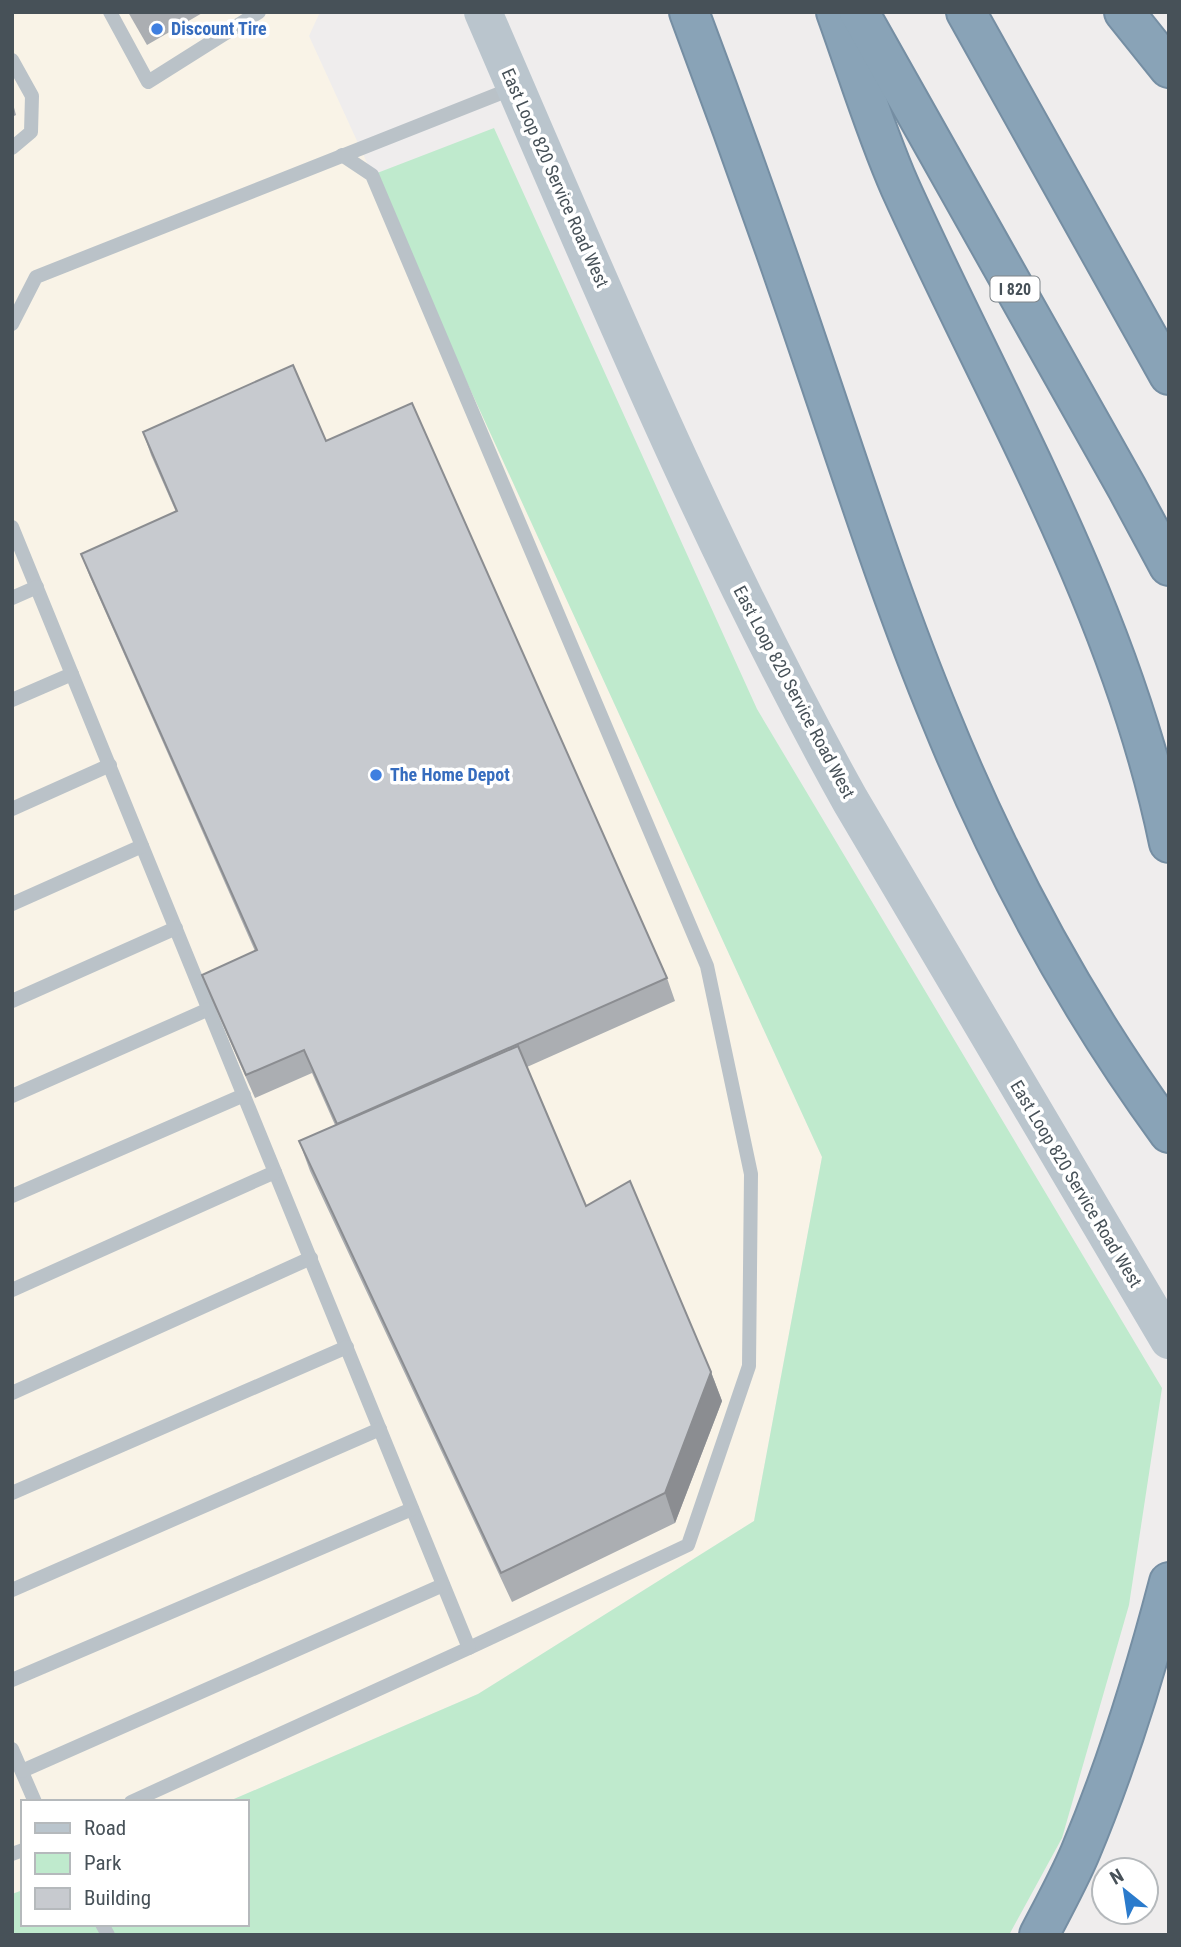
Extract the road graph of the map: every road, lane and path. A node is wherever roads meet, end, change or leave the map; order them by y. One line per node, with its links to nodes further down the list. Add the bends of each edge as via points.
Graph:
1 (110, 12): 2 (lane, via 148,82)
2 (259, 12)
3 (483, 12): 11 (main road, East Loop 820 Service Road West)
4 (689, 12): 32 (highway, via 914,652 967,781 1020,890 1104,1036)
5 (836, 12): 24 (highway, via 900,186 1091,593 1128,695)
6 (859, 12): 17 (highway, I 820)
7 (967, 12): 15 (highway)
8 (1124, 12): 10 (highway)
9 (12, 61): 12 (lane, via 33,96 31,132)
10 (1169, 68)
11 (516, 87): 13 (lane); 37 (main road, East Loop 820 Service Road West, via 683,470 772,654 850,800)
12 (12, 148)
13 (342, 155): 14 (lane, via 36,277); 46 (lane, via 372,175 707,966 751,1174 748,1366 688,1545)
14 (12, 324)
15 (1169, 375)
16 (12, 527): 18 (lane)
17 (1169, 566)
18 (37, 587): 19 (lane); 20 (lane)
19 (12, 598)
20 (72, 674): 21 (lane); 22 (lane)
21 (12, 700)
22 (110, 765): 23 (lane); 25 (lane)
23 (12, 809)
24 (1169, 843)
25 (142, 846): 26 (lane); 27 (lane)
26 (12, 904)
27 (176, 928): 28 (lane); 29 (lane)
28 (12, 1001)
29 (209, 1009): 30 (lane); 31 (lane)
30 (244, 1095): 33 (lane); 34 (lane)
31 (12, 1096)
32 (1169, 1133)
33 (275, 1172): 35 (lane); 36 (lane)
34 (12, 1196)
35 (311, 1258): 38 (lane); 39 (lane)
36 (12, 1290)
37 (1169, 1340)
38 (347, 1347): 40 (lane); 41 (lane)
39 (12, 1393)
40 (380, 1429): 42 (lane); 45 (lane)
41 (12, 1493)
42 (412, 1509): 44 (lane); 47 (lane)
43 (1169, 1582): 52 (highway, via 1146,1671 1115,1761 1080,1854)
44 (443, 1585): 46 (lane); 49 (lane)
45 (12, 1590)
46 (469, 1648): 51 (lane)
47 (12, 1680)
48 (12, 1749): 49 (lane)
49 (22, 1771): 50 (lane)
50 (34, 1800)
51 (135, 1800)
52 (1039, 1935)

